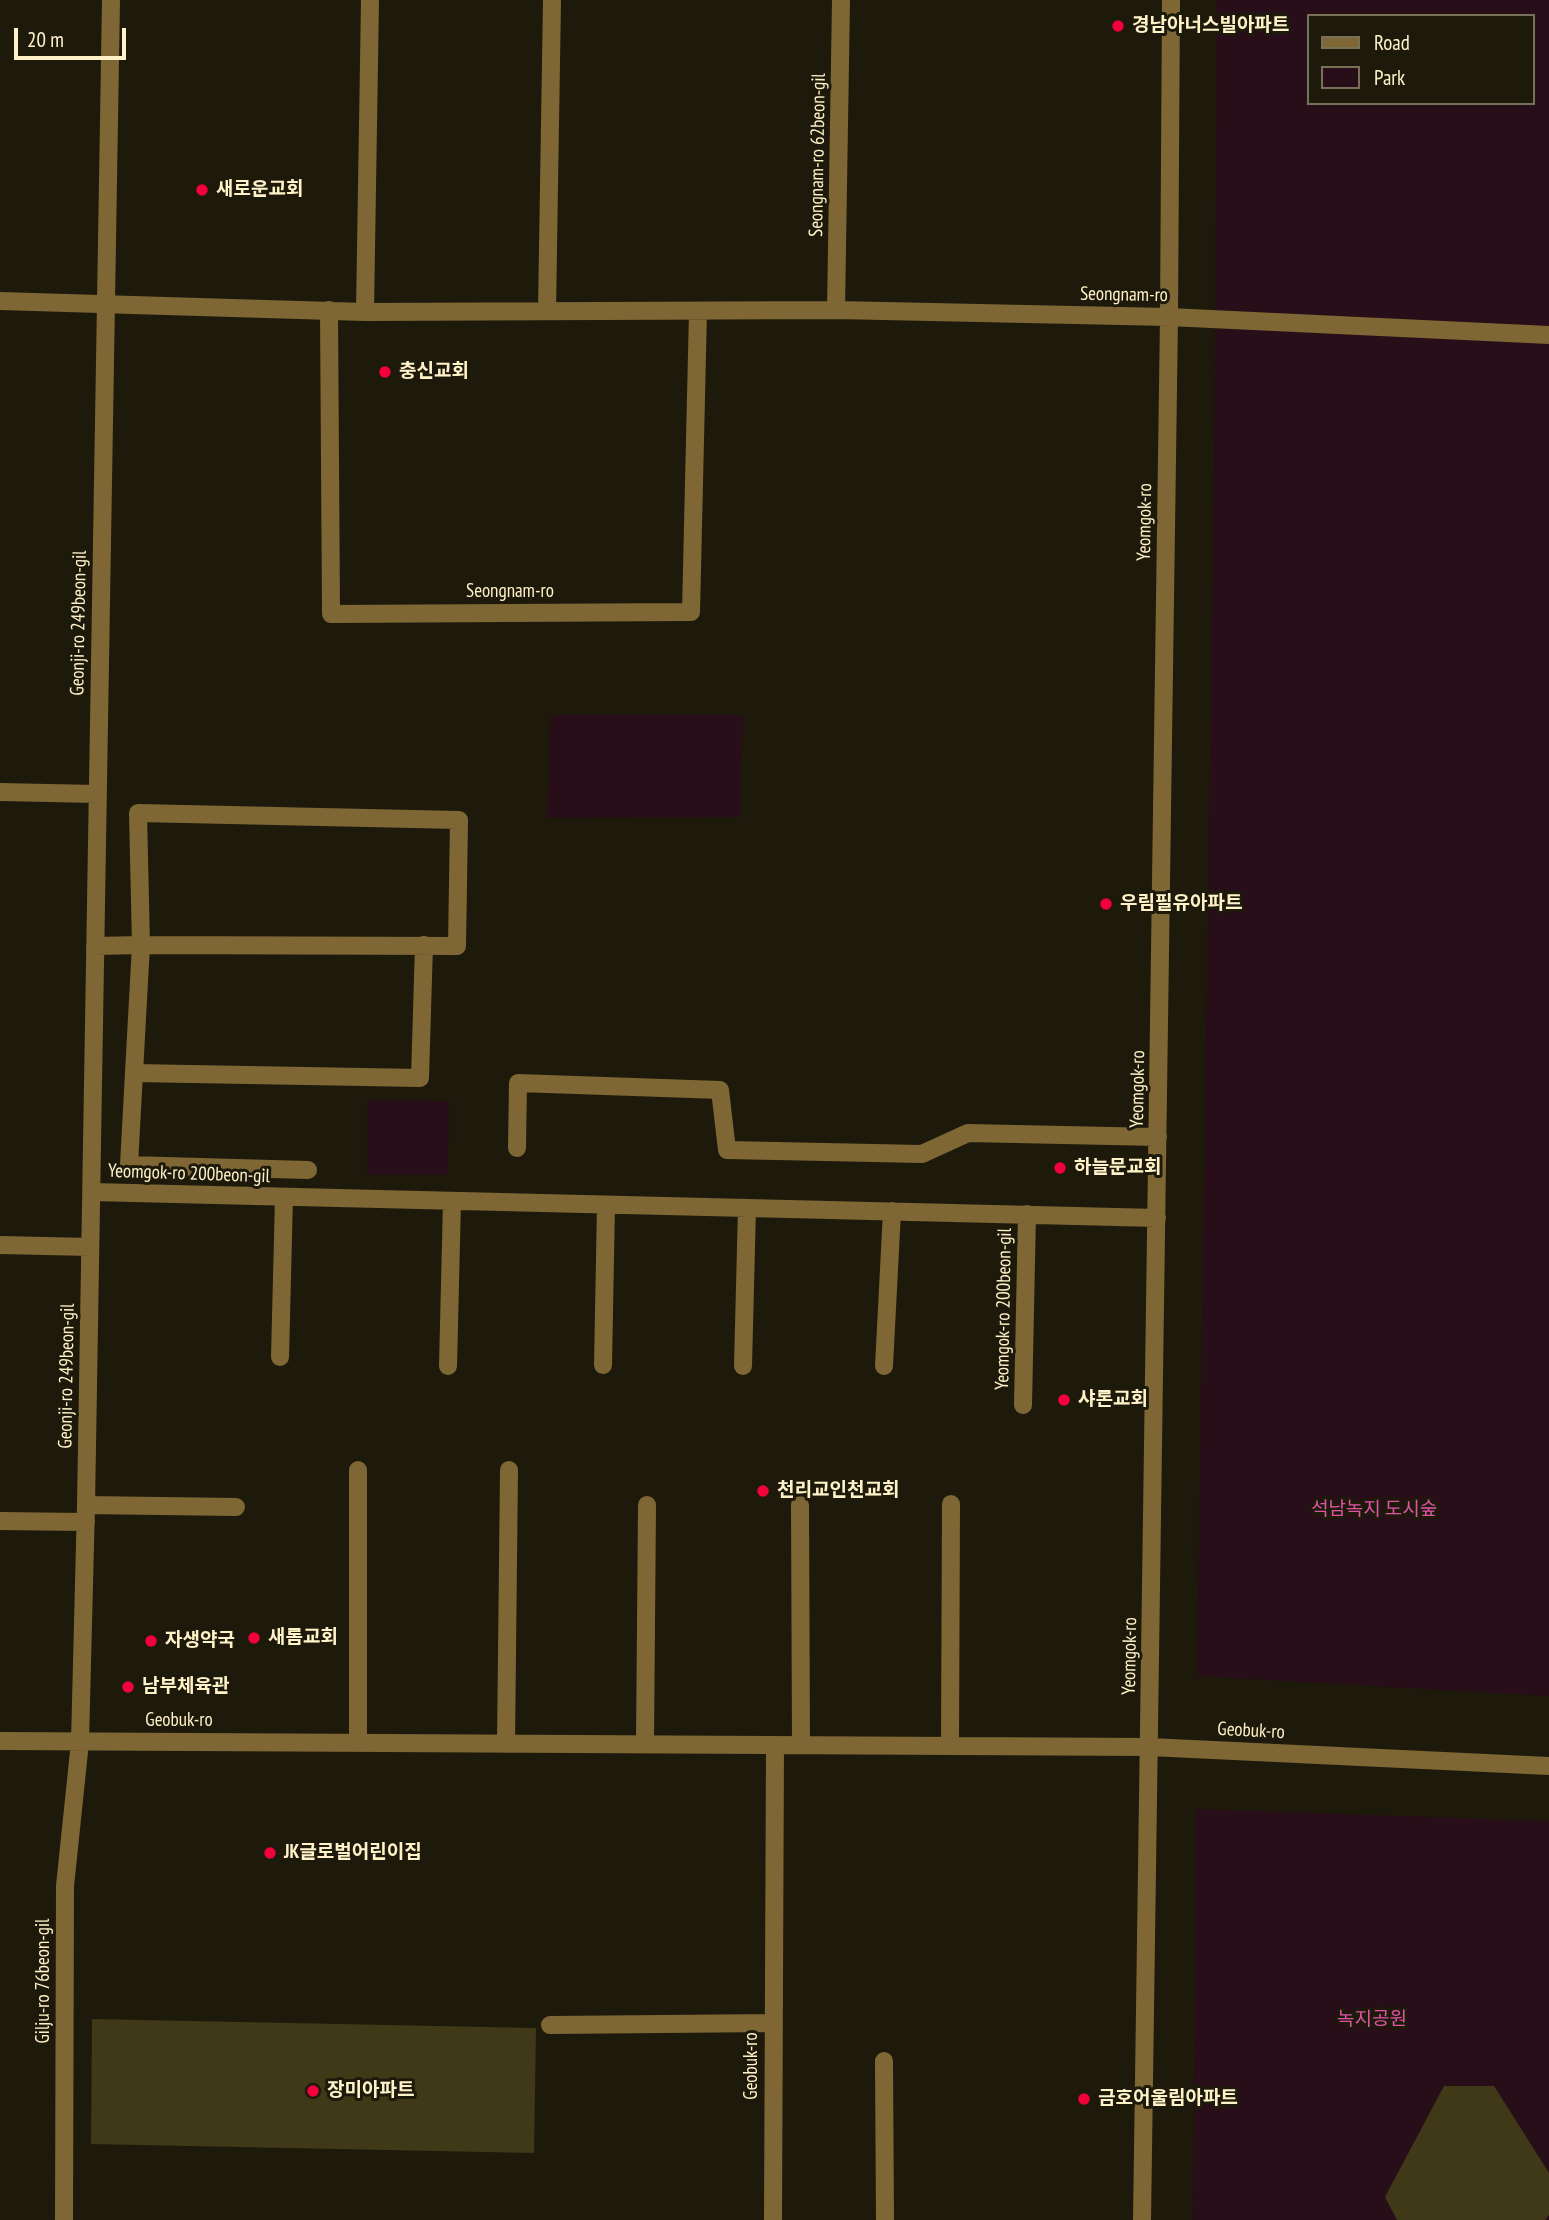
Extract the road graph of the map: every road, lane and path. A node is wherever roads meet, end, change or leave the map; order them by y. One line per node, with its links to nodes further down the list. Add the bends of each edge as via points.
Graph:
1 (111, 0): 7 (street, Geonji-ro 249beon-gil)
2 (370, 0): 12 (street)
3 (552, 0): 10 (street)
4 (841, 0): 9 (street, Seongnam-ro 62beon-gil)
5 (1171, 0): 13 (street, Yeomgok-ro)
6 (0, 300): 7 (street, Seongnam-ro)
7 (105, 303): 8 (street, Seongnam-ro); 16 (street, Geonji-ro 249beon-gil)
8 (328, 310): 11 (street, Seongnam-ro, via 331,614 691,612); 12 (street, Seongnam-ro)
9 (836, 310): 11 (street, Seongnam-ro); 13 (street, Seongnam-ro)
10 (547, 311): 11 (street, Seongnam-ro); 12 (street, Seongnam-ro)
11 (698, 311)
12 (365, 312)
13 (1169, 317): 14 (street, Seongnam-ro); 21 (street, Yeomgok-ro)
14 (1549, 335)
15 (0, 792): 16 (street)
16 (97, 794): 18 (street, Geonji-ro 249beon-gil)
17 (141, 945): 18 (street); 19 (street); 19 (street, via 138,813 458,820 457,946); 20 (street)
18 (95, 946): 24 (street, Geonji-ro 249beon-gil)
19 (424, 946): 20 (street, via 420,1078)
20 (134, 1073): 23 (street, via 129,1166)
21 (1158, 1137): 22 (street, via 968,1133 922,1154 727,1150 720,1090 518,1083); 31 (street, Yeomgok-ro)
22 (517, 1148)
23 (308, 1170)
24 (92, 1192): 25 (street, Yeomgok-ro 200beon-gil); 33 (street, Geonji-ro 249beon-gil)
25 (284, 1197): 26 (street, Yeomgok-ro 200beon-gil); 34 (street, Yeomgok-ro 200beon-gil)
26 (452, 1201): 27 (street, Yeomgok-ro 200beon-gil); 36 (street)
27 (606, 1205): 28 (street, Yeomgok-ro 200beon-gil); 35 (street)
28 (747, 1208): 29 (street, Yeomgok-ro 200beon-gil); 37 (street)
29 (892, 1211): 30 (street, Yeomgok-ro 200beon-gil); 38 (street)
30 (1027, 1214): 31 (street, Yeomgok-ro 200beon-gil); 39 (street, Yeomgok-ro 200beon-gil)
31 (1157, 1218): 56 (street, Yeomgok-ro)
32 (0, 1245): 33 (street)
33 (90, 1247): 46 (street, Geonji-ro 249beon-gil)
34 (280, 1357)
35 (603, 1365)
36 (448, 1366)
37 (743, 1366)
38 (884, 1366)
39 (1023, 1405)
40 (358, 1469): 50 (street)
41 (509, 1471): 51 (street)
42 (951, 1504): 55 (street)
43 (646, 1505): 52 (street)
44 (800, 1505): 54 (street)
45 (236, 1507): 46 (street)
46 (86, 1514): 47 (street); 49 (street, Geonji-ro 249beon-gil)
47 (0, 1521)
48 (0, 1741): 49 (street, Geobuk-ro)
49 (80, 1742): 50 (street, Geobuk-ro); 61 (street, Gilju-ro 76beon-gil, via 65,1886)
50 (358, 1743): 51 (street, Geobuk-ro)
51 (506, 1744): 52 (street, Geobuk-ro)
52 (645, 1744): 53 (street, Geobuk-ro)
53 (775, 1745): 54 (street, Geobuk-ro); 58 (street, Geobuk-ro)
54 (801, 1745): 55 (street, Geobuk-ro)
55 (950, 1746): 56 (street, Geobuk-ro)
56 (1150, 1747): 57 (street, Geobuk-ro); 64 (street, Yeomgok-ro)
57 (1549, 1766)
58 (774, 2023): 59 (street); 62 (street, Geobuk-ro)
59 (550, 2025)
60 (884, 2061): 63 (street)
61 (64, 2220)
62 (773, 2220)
63 (885, 2220)
64 (1142, 2220)

